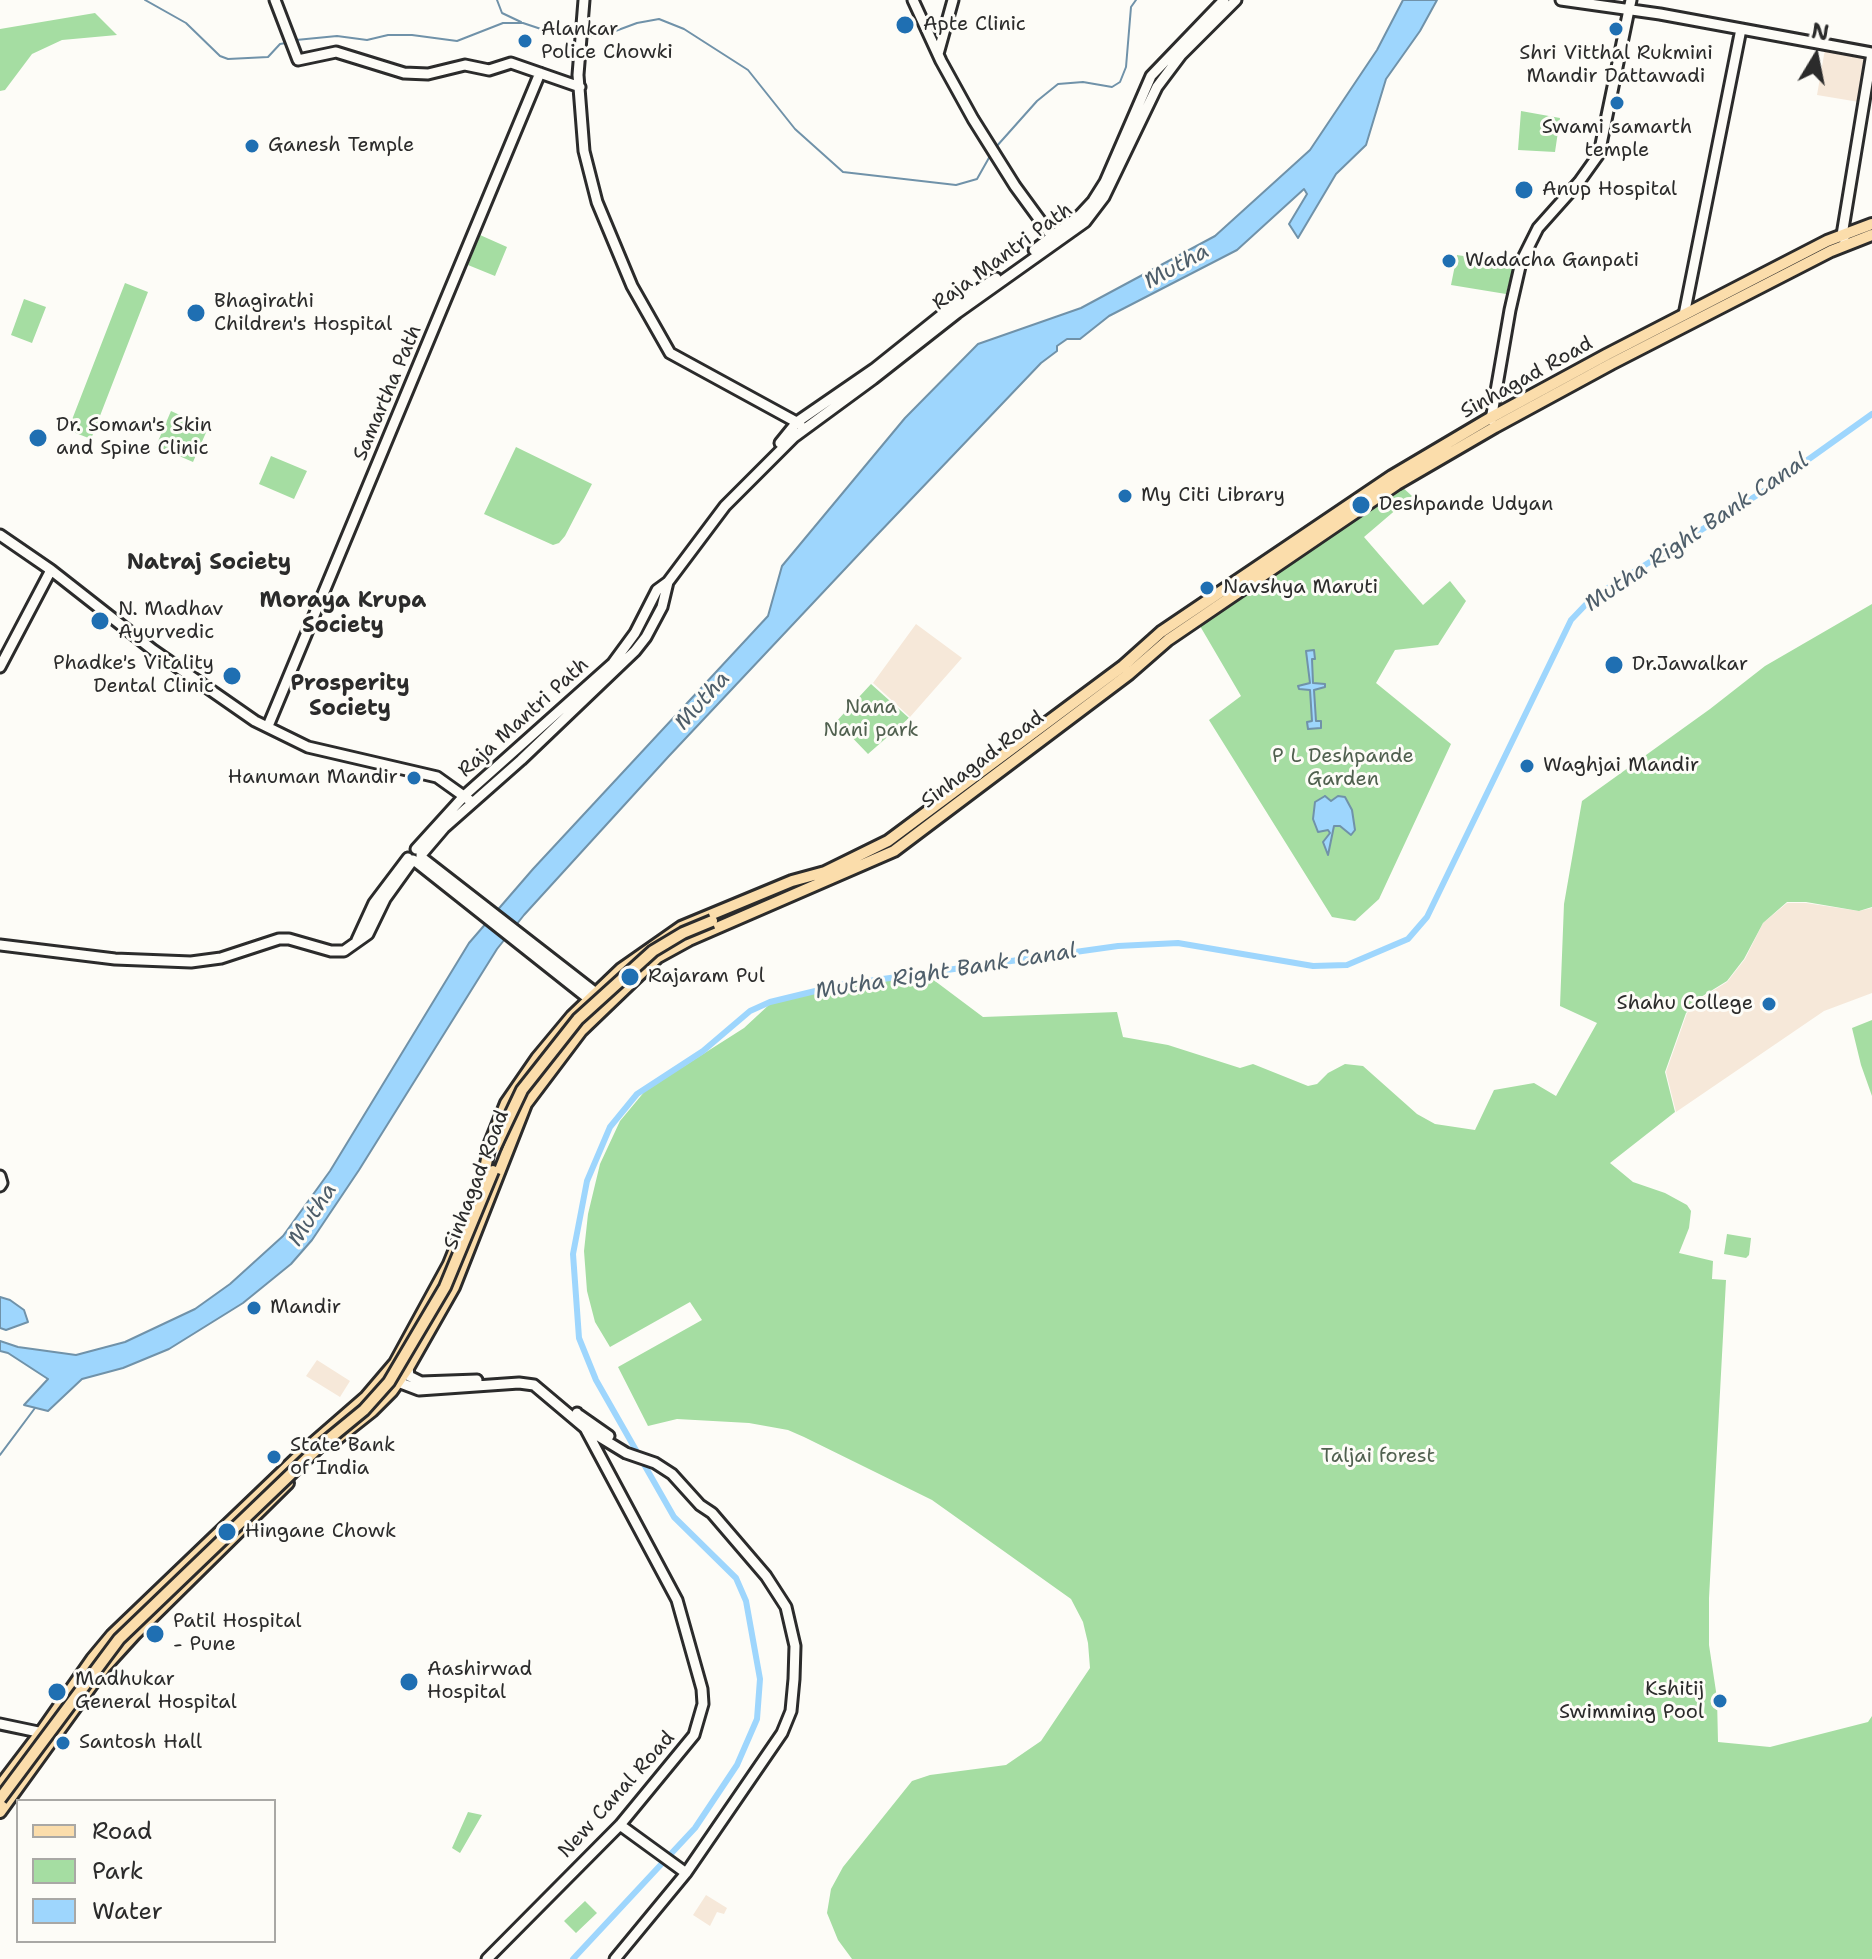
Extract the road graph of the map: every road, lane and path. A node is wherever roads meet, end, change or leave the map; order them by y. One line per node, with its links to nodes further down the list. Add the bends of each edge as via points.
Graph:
1 (275, 0): 13 (street, via 298,60 336,52 404,73 435,74 465,65 489,70 511,63)
2 (587, 0): 14 (street)
3 (913, 0): 12 (street)
4 (953, 0): 12 (street)
5 (1224, 0): 15 (street, Raja Mantri Path, via 1151,76)
6 (1236, 0): 15 (street, Raja Mantri Path, via 1157,87)
7 (1561, 0): 9 (street)
8 (1631, 0): 9 (street)
9 (1629, 12): 10 (street); 21 (street, via 1599,154 1538,228 1521,262)
10 (1741, 29): 11 (street); 20 (street)
11 (1872, 53): 19 (street)
12 (938, 54): 18 (street, via 987,142)
13 (540, 73): 14 (street); 27 (street, Samartha Path)
14 (580, 84): 22 (street, via 583,141 597,202 632,286 670,353)
15 (1098, 200): 18 (street, Raja Mantri Path)
16 (1872, 224): 19 (main road, Sinhagad Road)
17 (1872, 235): 19 (main road, Sinhagad Road)
18 (1053, 239): 22 (street, Raja Mantri Path, via 949,309)
19 (1844, 239): 20 (main road, Sinhagad Road); 21 (main road, Sinhagad Road)
20 (1684, 315): 21 (main road, Sinhagad Road)
21 (1492, 422): 25 (main road, Sinhagad Road)
22 (801, 426): 28 (street, Raja Mantri Path, via 725,506 657,590 613,663)
23 (0, 535): 24 (street)
24 (51, 570): 26 (street); 27 (street, via 153,650)
25 (1215, 600): 30 (main road, Sinhagad Road, via 1161,632 898,835); 33 (main road, Sinhagad Road, via 1129,674 894,851 669,949)
26 (0, 667)
27 (268, 726): 28 (street, via 308,747 437,777)
28 (468, 799): 29 (street, Raja Mantri Path); 29 (street)
29 (416, 856): 31 (street, via 378,895 356,943 344,951 279,939 191,962); 32 (street)
30 (825, 872): 32 (main road, Sinhagad Road, via 681,927); 36 (main road, bridge, via 653,951 578,1019 522,1090)
31 (0, 945)
32 (592, 995): 33 (street); 36 (main road, Sinhagad Road, via 506,1103)
33 (605, 1006): 34 (main road, Sinhagad Road, via 526,1104)
34 (508, 1146): 39 (main road, Sinhagad Road, via 454,1287); 49 (main road, bridge, via 445,1287 389,1382 119,1639)
35 (0, 1176): 37 (street)
36 (483, 1180): 38 (main road, Sinhagad Road, via 446,1269)
37 (0, 1186)
38 (395, 1363): 40 (street); 41 (main road, Sinhagad Road)
39 (408, 1368): 40 (main road, Sinhagad Road); 42 (street, via 409,1376 432,1383 528,1378)
40 (398, 1382): 43 (street, via 429,1390 534,1385); 47 (main road, Sinhagad Road, via 135,1634)
41 (366, 1397): 46 (main road, Sinhagad Road, via 112,1635); 49 (main road, bridge, via 116,1637)
42 (577, 1413): 43 (street, New Canal Road); 44 (street)
43 (585, 1428): 44 (street); 51 (street, New Canal Road, via 677,1600 702,1689 694,1735)
44 (627, 1451): 52 (street, via 648,1457 672,1474 766,1576 786,1607 795,1646 794,1698 782,1733)
45 (0, 1724): 46 (street)
46 (41, 1732): 47 (street); 48 (main road, Sinhagad Road)
47 (53, 1740): 50 (main road, Sinhagad Road)
48 (0, 1786)
49 (0, 1797)
50 (0, 1812)
51 (620, 1825): 52 (street); 53 (street, New Canal Road)
52 (684, 1872): 54 (street)
53 (487, 1959)
54 (615, 1959)

